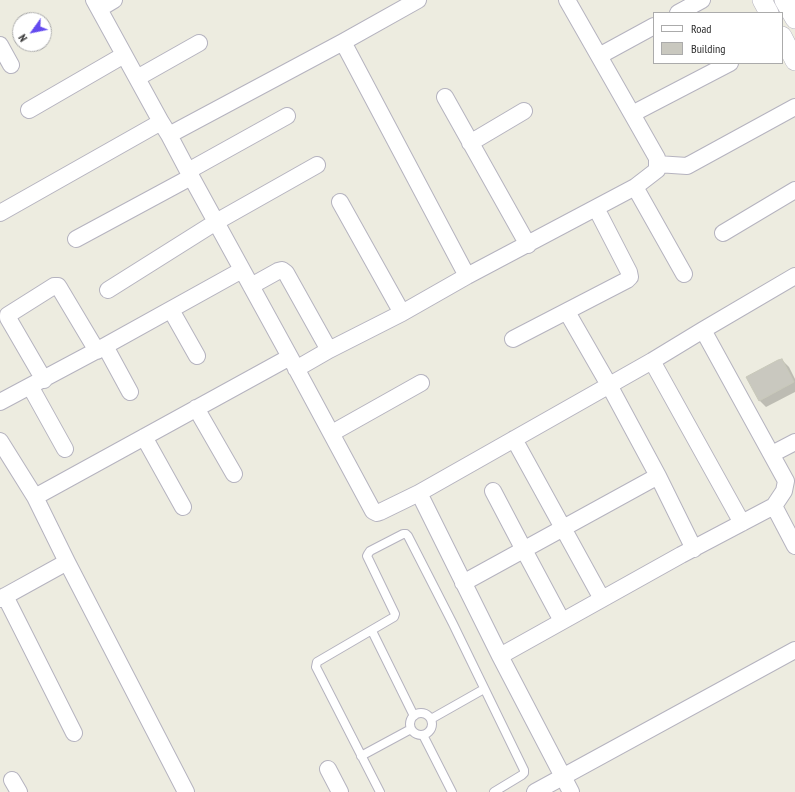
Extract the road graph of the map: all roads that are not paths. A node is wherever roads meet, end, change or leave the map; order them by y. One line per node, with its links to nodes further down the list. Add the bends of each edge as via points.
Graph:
1 (114, 0): 7 (street)
2 (418, 0): 13 (street)
3 (567, 0): 17 (street)
4 (702, 0): 8 (street)
5 (762, 0): 9 (street)
6 (784, 0): 10 (street)
7 (96, 4): 16 (street)
8 (680, 12)
9 (768, 12)
10 (795, 19)
11 (653, 27): 17 (street)
12 (783, 38): 18 (street)
13 (343, 42): 28 (street); 44 (street)
14 (199, 43): 21 (street)
15 (0, 44): 20 (street)
16 (124, 55): 21 (street); 24 (street)
17 (599, 56): 26 (street)
18 (795, 61)
19 (728, 64): 26 (street)
20 (11, 65)
21 (137, 78): 28 (street)
22 (444, 97): 29 (street)
23 (795, 108): 30 (street, via 688,166)
24 (29, 110)
25 (524, 111): 29 (street)
26 (632, 114): 30 (street, via 657,158)
27 (287, 116): 32 (street)
28 (165, 128): 32 (street); 37 (street)
29 (470, 143): 41 (street)
30 (657, 164): 33 (street, via 657,170)
31 (317, 165): 38 (street)
32 (189, 174): 38 (street); 40 (street)
33 (635, 187): 36 (street); 43 (street)
34 (795, 190): 39 (street)
35 (340, 202): 50 (street)
36 (596, 208): 41 (street); 49 (street, via 630,277)
37 (0, 213)
38 (216, 222): 42 (street); 47 (street)
39 (723, 233)
40 (76, 239)
41 (528, 245): 44 (street)
42 (242, 270): 46 (street); 48 (street)
43 (684, 274)
44 (467, 276): 50 (street)
45 (795, 276): 51 (street)
46 (251, 286): 54 (street, via 278,271 286,273); 57 (street)
47 (108, 290)
48 (171, 310): 53 (street); 55 (street)
49 (567, 312): 52 (street); 60 (street)
50 (402, 313): 54 (street)
51 (703, 330): 56 (street); 70 (street)
52 (513, 339)
53 (101, 349): 58 (street); 58 (street, via 58,286 54,286 8,315); 61 (street)
54 (329, 350): 57 (street)
55 (197, 356)
56 (652, 361): 60 (street); 78 (street)
57 (293, 363): 63 (street); 64 (street)
58 (37, 383): 62 (street); 69 (street)
59 (421, 383): 64 (street)
60 (609, 385): 66 (street); 72 (street)
61 (130, 392)
62 (0, 402)
63 (196, 408): 65 (street); 71 (street)
64 (332, 433): 74 (street, via 373,511 380,512)
65 (144, 437): 75 (street); 77 (street)
66 (514, 439): 74 (street); 79 (street)
67 (0, 441): 75 (street)
68 (795, 442): 70 (street)
69 (65, 449)
70 (772, 454): 76 (street, via 786,481 784,491)
71 (234, 474)
72 (658, 476): 79 (street); 81 (street)
73 (493, 491): 82 (street)
74 (419, 493): 84 (street)
75 (35, 497): 83 (street)
76 (774, 506): 78 (street); 80 (street)
77 (183, 507)
78 (742, 523): 81 (street)
79 (564, 528): 82 (street); 86 (street)
80 (795, 546)
81 (694, 549): 86 (street)
82 (524, 550): 84 (street); 87 (street)
83 (67, 562): 85 (street); 100 (street)
84 (463, 583): 90 (street)
85 (2, 598): 95 (street)
86 (602, 599): 87 (street)
87 (562, 621): 90 (street)
88 (372, 631): 91 (lane, via 392,619 395,614 367,556 370,551 406,534); 92 (lane); 97 (lane, via 317,662 316,667)
89 (795, 650): 99 (street)
90 (500, 656): 99 (street)
91 (484, 689): 93 (lane); 104 (lane, via 524,770 522,775)
92 (414, 716): 93 (lane, via 424,714); 94 (lane, via 411,722)
93 (430, 719): 96 (lane, via 431,728)
94 (412, 729): 96 (lane, via 416,734); 97 (lane)
95 (74, 733)
96 (423, 735): 103 (lane)
97 (361, 756): 102 (lane)
98 (328, 769): 101 (street)
99 (563, 776): 105 (street); 106 (street)
100 (186, 792)
101 (340, 792)
102 (380, 792)
103 (452, 792)
104 (494, 792)
105 (535, 792)
106 (571, 792)

